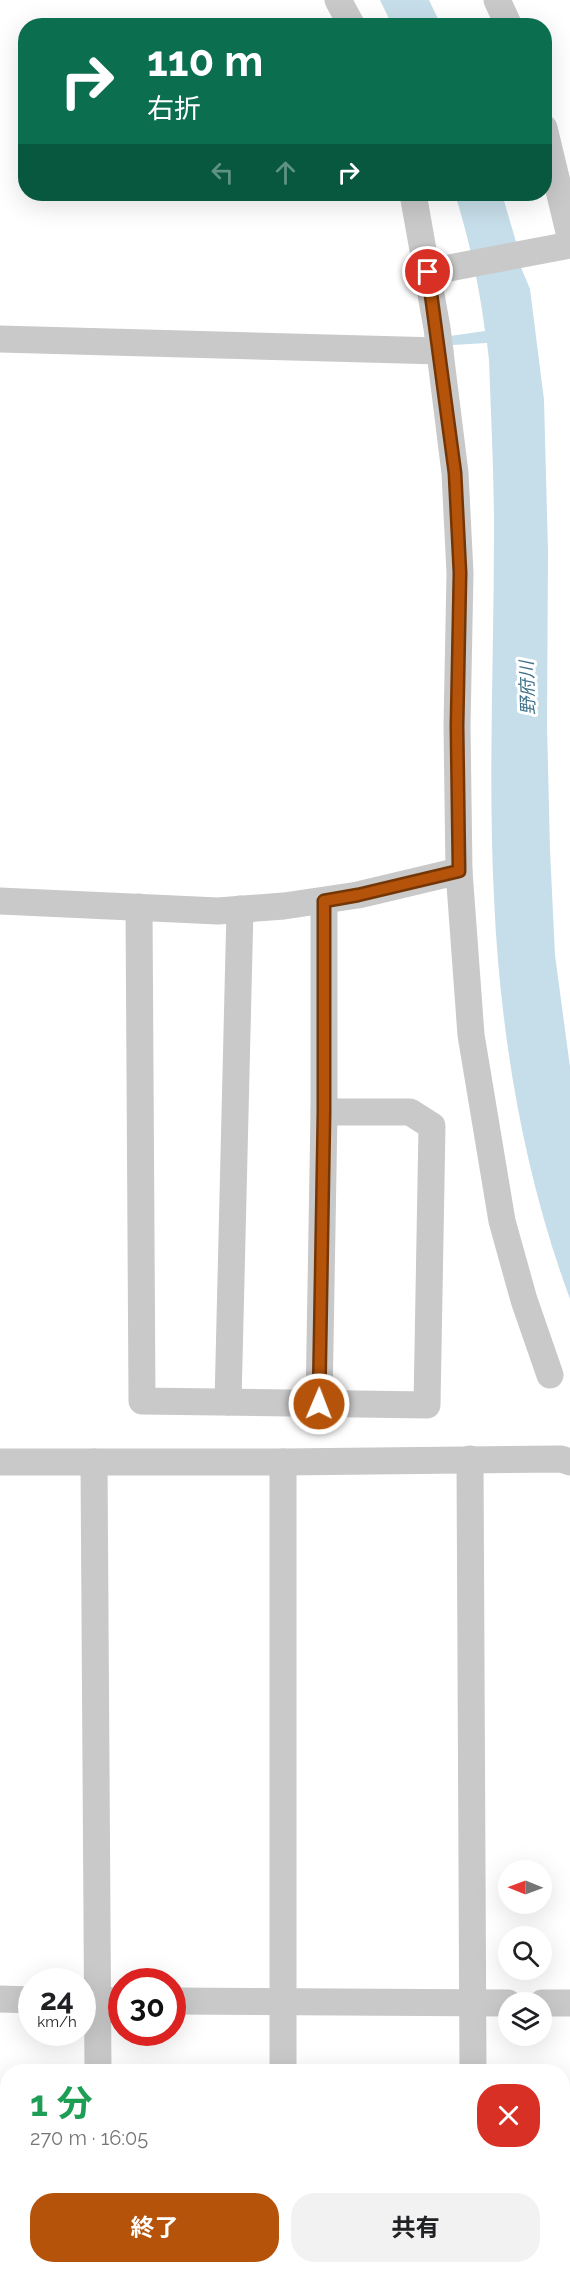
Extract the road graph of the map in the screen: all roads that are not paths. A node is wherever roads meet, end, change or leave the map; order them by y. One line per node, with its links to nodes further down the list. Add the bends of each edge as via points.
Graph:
1 (338, 0): 3 (street)
2 (497, 0): 4 (street)
3 (348, 18)
4 (505, 18)
5 (552, 168): 7 (street)
6 (416, 201): 8 (street)
7 (567, 242): 8 (street)
8 (432, 271): 10 (street)
9 (0, 339): 10 (street)
10 (440, 351): 11 (street, via 455,473 460,573)
11 (459, 871): 13 (street); 17 (street, via 471,1035 500,1210 524,1300)
12 (0, 901): 14 (street)
13 (324, 901): 15 (street); 16 (street)
14 (139, 907): 15 (street); 18 (street, via 142,1401)
15 (240, 909): 18 (street)
16 (324, 1112): 19 (street); 19 (street, via 410,1112 432,1126 427,1405)
17 (550, 1375)
18 (228, 1402): 19 (street)
19 (319, 1404)
20 (470, 1459): 23 (street); 24 (street); 30 (street)
21 (0, 1462): 22 (street)
22 (94, 1462): 23 (street); 27 (street)
23 (283, 1462): 29 (street)
24 (570, 1462)
25 (0, 1999): 26 (street)
26 (18, 2000)
27 (101, 2000): 34 (street)
28 (186, 2001): 29 (street)
29 (284, 2002): 30 (street); 35 (street)
30 (474, 2003): 31 (street); 36 (street)
31 (498, 2003)
32 (552, 2003): 33 (street)
33 (570, 2003)
34 (98, 2064)
35 (283, 2064)
36 (473, 2064)

